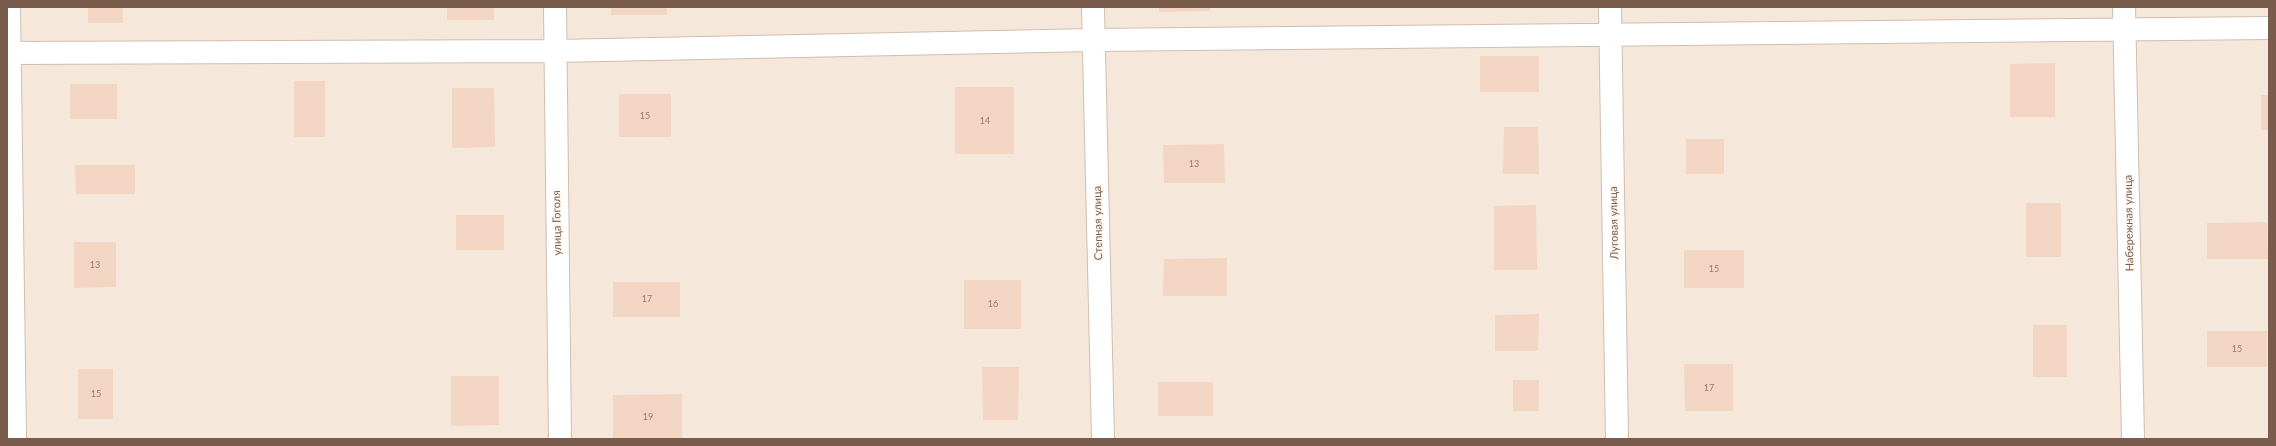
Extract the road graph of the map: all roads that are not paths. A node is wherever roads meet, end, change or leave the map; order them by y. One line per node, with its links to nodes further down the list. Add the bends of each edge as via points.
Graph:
1 (9, 7): 11 (street)
2 (555, 7): 10 (street, улица Гоголя)
3 (1093, 7): 9 (street, Степная улица)
4 (1610, 7): 8 (street, Луговая улица)
5 (2124, 7): 7 (street, Набережная улица)
6 (2269, 28): 7 (street)
7 (2125, 31): 8 (street); 16 (street, Набережная улица)
8 (1610, 34): 9 (street); 15 (street, Луговая улица)
9 (1093, 40): 10 (street); 14 (street, Степная улица)
10 (555, 51): 11 (street); 13 (street, улица Гоголя)
11 (8, 53): 12 (street)
12 (15, 439)
13 (560, 439)
14 (1103, 439)
15 (1617, 439)
16 (2133, 439)

